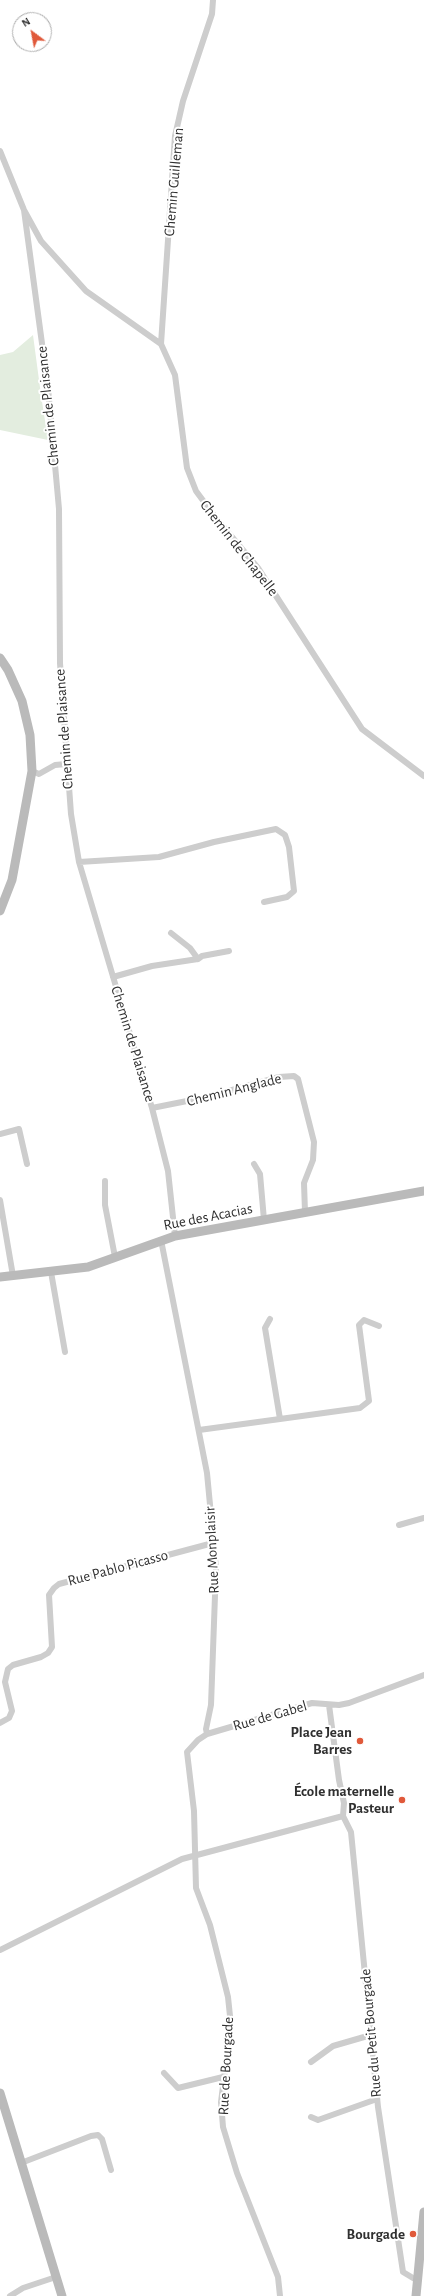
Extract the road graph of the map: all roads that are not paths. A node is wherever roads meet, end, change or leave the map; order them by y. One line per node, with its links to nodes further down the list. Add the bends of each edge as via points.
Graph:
1 (212, 1): 4 (street, Chemin Guilleman, via 212,14 183,101 175,136)
2 (0, 151): 3 (street)
3 (24, 210): 4 (street, via 41,241 86,291); 6 (street, Chemin de Plaisance, via 48,388 59,509 60,663)
4 (161, 344): 8 (street, Chemin de Chapelle, via 175,375 188,468 196,491 258,568 362,729)
5 (0, 658): 7 (main road, via 22,701 30,735)
6 (66, 764): 7 (street, via 56,765 39,774); 9 (street, Chemin de Plaisance)
7 (32, 771): 11 (main road, via 12,880)
8 (424, 776)
9 (79, 862): 10 (street, via 159,857 276,829 285,835 289,847 294,891 287,897); 15 (street, Chemin de Plaisance)
10 (264, 902)
11 (0, 911)
12 (171, 933): 14 (street, via 190,948)
13 (228, 951): 14 (street)
14 (198, 959): 15 (street, via 152,966)
15 (112, 977): 16 (street, Chemin de Plaisance)
16 (152, 1108): 23 (street, Chemin Anglade, via 207,1098 294,1076 298,1079 314,1142 313,1160 304,1183); 25 (street, Chemin de Plaisance, via 168,1171)
17 (0, 1134): 18 (street, via 19,1129)
18 (26, 1164)
19 (254, 1164): 24 (street, via 260,1174)
20 (105, 1181): 27 (street, via 105,1200)
21 (424, 1191): 23 (main road, Rue des Acacias)
22 (0, 1200): 29 (street)
23 (305, 1212): 24 (main road, Rue des Acacias)
24 (264, 1220): 25 (main road, Rue des Acacias)
25 (175, 1236): 26 (main road, Rue des Acacias)
26 (161, 1240): 27 (main road, Rue des Acacias); 35 (street, Rue Monplaisir)
27 (115, 1257): 28 (main road, Rue des Acacias, via 88,1267)
28 (51, 1272): 29 (main road, Rue des Acacias); 33 (street)
29 (13, 1276): 30 (main road, Rue des Acacias)
30 (0, 1277)
31 (270, 1318): 34 (street, via 265,1328)
32 (379, 1326): 34 (street, via 364,1320 359,1325 370,1401 360,1408)
33 (65, 1352)
34 (280, 1419): 35 (street)
35 (199, 1430): 38 (street, Rue Monplaisir, via 207,1473)
36 (424, 1518): 37 (street)
37 (399, 1525)
38 (213, 1542): 41 (street, Rue Pablo Picasso, via 59,1584 54,1588 48,1595 52,1647 41,1658 13,1665 8,1669 5,1682 12,1711 9,1718); 42 (street, Rue Monplaisir, via 215,1578 211,1705)
39 (424, 1675): 40 (street, Rue de Gabel, via 349,1703)
40 (329, 1705): 42 (street, Rue de Gabel, via 312,1703); 43 (street, Rue du Petit Bourgade, via 344,1803)
41 (0, 1723)
42 (207, 1734): 44 (street, via 187,1752 194,1811)
43 (343, 1816): 44 (street); 46 (street, Rue du Petit Bourgade, via 351,1832)
44 (195, 1854): 45 (street); 49 (street, Rue de Bourgade, via 196,1888 210,1925 228,1997 229,2038)
45 (0, 1950)
46 (371, 2034): 47 (street, via 332,2046); 51 (street, Rue du Petit Bourgade)
47 (311, 2062)
48 (164, 2073): 49 (street, via 178,2088)
49 (223, 2077): 60 (street, Rue de Bourgade, via 223,2127 237,2173 278,2277)
50 (0, 2093): 53 (main road)
51 (377, 2099): 52 (street, via 318,2120); 57 (street, Rue du Petit Bourgade, via 403,2272)
52 (311, 2117)
53 (21, 2163): 54 (street, via 98,2135 102,2139); 56 (main road)
54 (112, 2170)
55 (424, 2212): 57 (main road)
56 (56, 2276): 58 (street, via 22,2288); 59 (main road)
57 (419, 2287)
58 (10, 2296)
59 (62, 2296)
60 (280, 2296)

